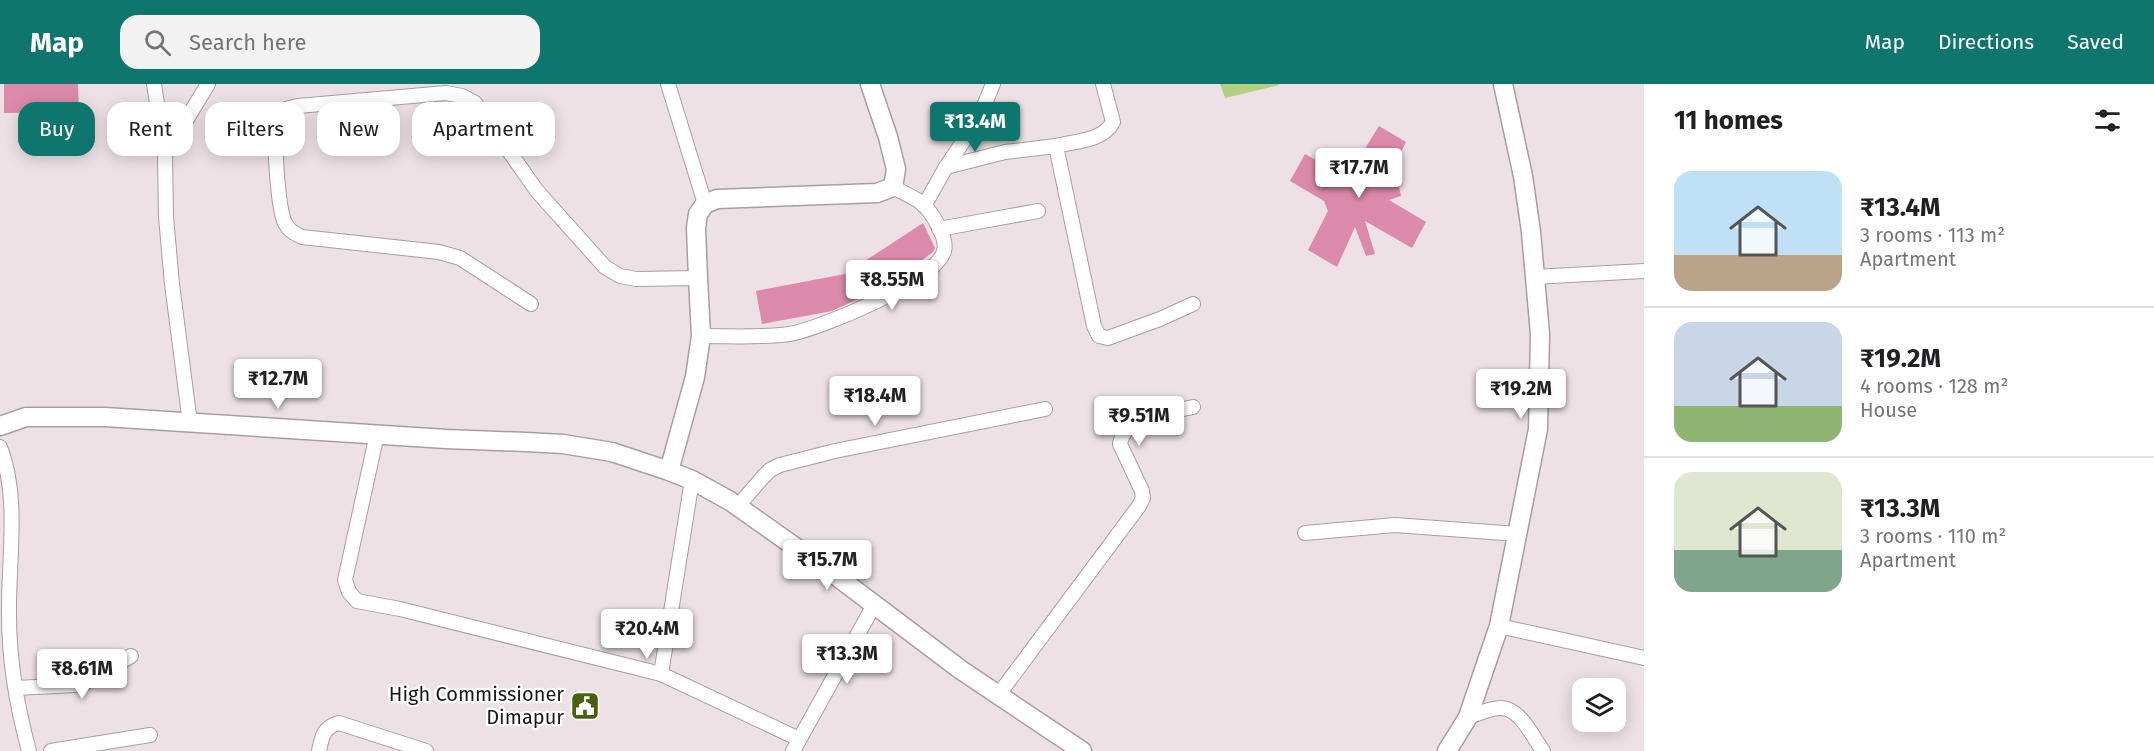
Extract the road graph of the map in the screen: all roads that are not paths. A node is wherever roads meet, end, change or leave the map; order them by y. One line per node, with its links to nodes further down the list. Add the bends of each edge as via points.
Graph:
1 (154, 84): 8 (street)
2 (208, 84): 9 (street)
3 (668, 84): 14 (street)
4 (870, 84): 13 (street, via 896,169)
5 (993, 84): 12 (street, via 979,118)
6 (1103, 84): 10 (street, via 1113,122 1109,130)
7 (1503, 84): 19 (street, via 1523,176)
8 (157, 102)
9 (193, 109)
10 (1056, 146): 12 (street, via 1005,152); 22 (street, via 1099,336 1108,338)
11 (165, 156): 28 (street, via 170,262)
12 (946, 167): 15 (street)
13 (893, 187): 14 (street, via 877,193 732,198); 15 (street)
14 (705, 204): 20 (street, via 698,214 696,228)
15 (924, 206): 17 (street)
16 (1038, 211): 17 (street)
17 (939, 228): 23 (street, via 945,238 939,262 898,290 862,308 791,333)
18 (1644, 271): 19 (street)
19 (1534, 277): 36 (street, via 1540,334 1538,429)
20 (698, 278): 21 (street, via 636,279 605,267 537,191 475,103 462,96 446,93 298,106 281,112 274,133 280,204 284,221 292,232 302,237 439,252 460,258); 23 (street)
21 (531, 304)
22 (1193, 304)
23 (701, 336): 32 (street, via 695,377)
24 (1193, 407): 43 (street, via 1139,421 1126,430 1120,444 1142,491 1140,506)
25 (1045, 410): 34 (street, via 780,465 763,477)
26 (0, 416): 27 (street)
27 (26, 417): 28 (street); 29 (street)
28 (190, 423): 30 (street)
29 (0, 426)
30 (377, 434): 32 (street, via 571,445 612,452); 41 (street, via 345,580 357,601)
31 (0, 447): 42 (street, via 10,486 9,618)
32 (669, 471): 33 (street)
33 (692, 480): 34 (street); 41 (street)
34 (738, 506): 37 (street)
35 (1305, 533): 36 (street, via 1395,525)
36 (1518, 534): 38 (street)
37 (874, 605): 43 (street); 46 (street)
38 (1499, 626): 40 (street); 44 (street)
39 (130, 656): 42 (street, via 75,685)
40 (1644, 658)
41 (661, 674): 46 (street)
42 (16, 688): 47 (street)
43 (999, 694): 51 (street)
44 (1468, 717): 52 (street); 53 (street, via 1498,708 1510,709)
45 (150, 735): 48 (street)
46 (796, 745)
47 (29, 751)
48 (51, 751)
49 (319, 751): 50 (street, via 323,732 339,723)
50 (426, 751)
51 (1082, 751)
52 (1447, 751)
53 (1544, 751)

